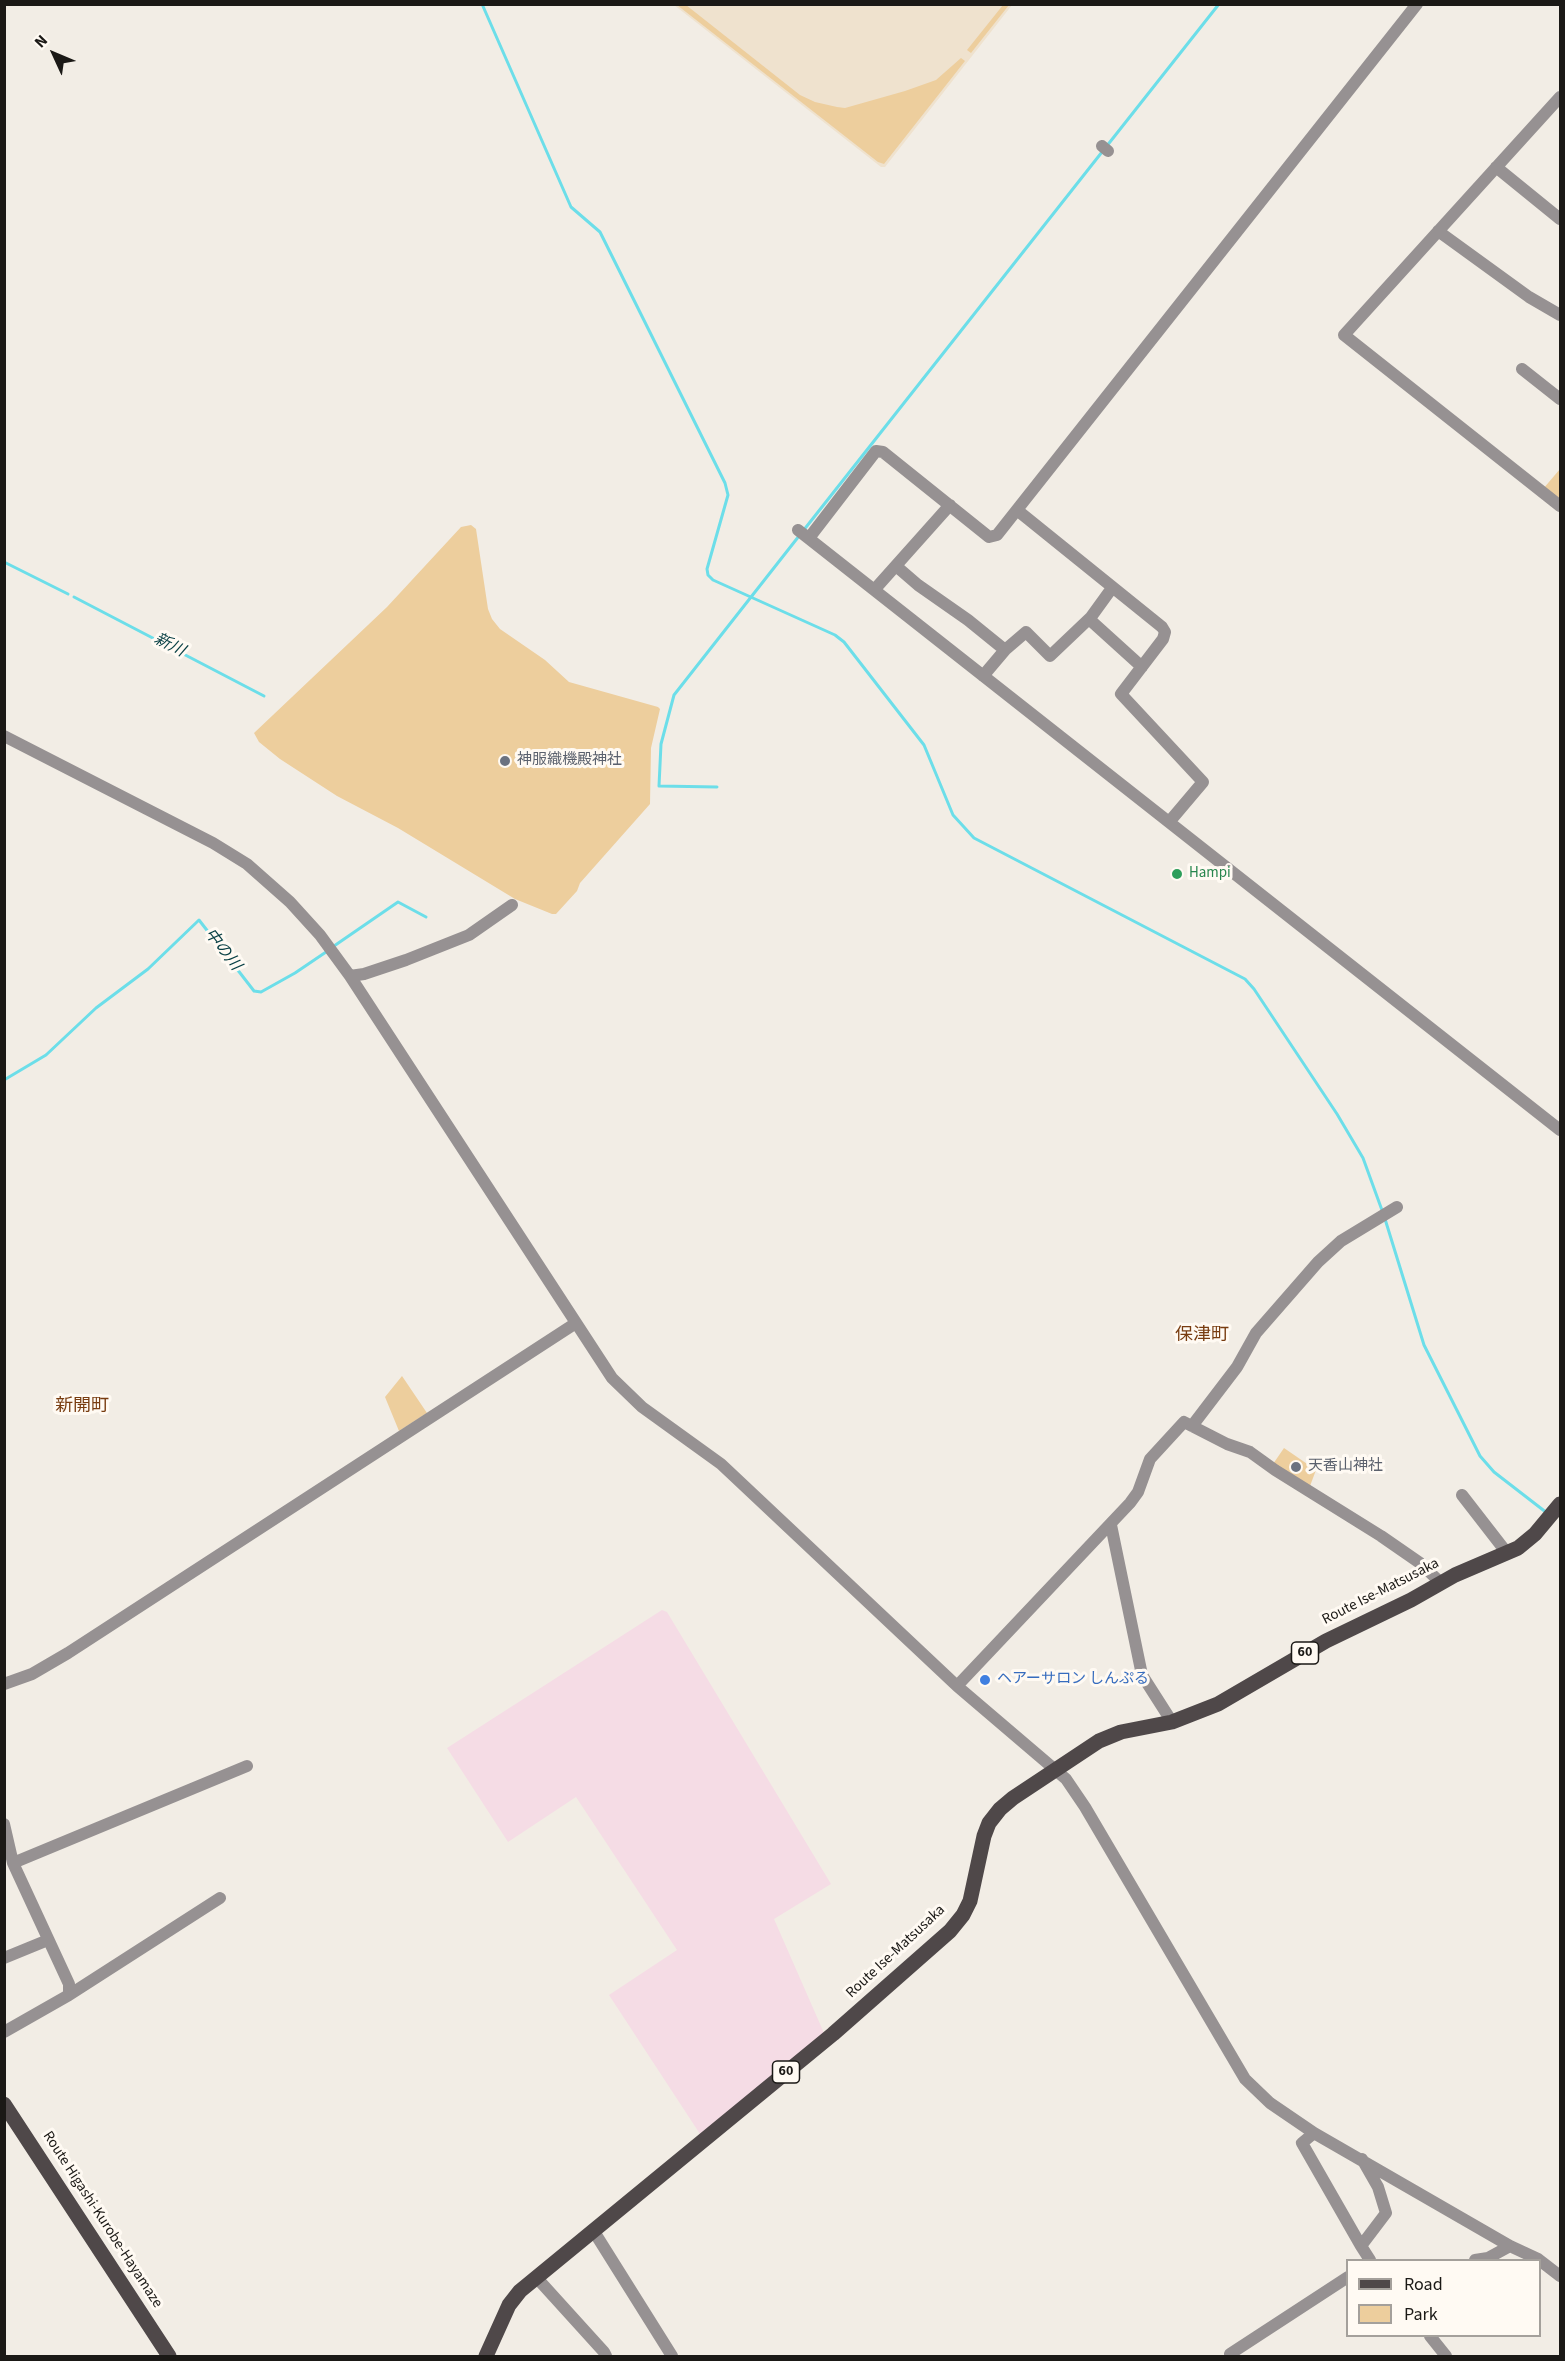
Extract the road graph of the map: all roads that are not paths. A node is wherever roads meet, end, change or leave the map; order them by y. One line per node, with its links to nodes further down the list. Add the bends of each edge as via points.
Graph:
1 (1416, 4): 11 (street)
2 (1560, 97): 3 (street)
3 (1496, 167): 4 (street); 5 (street)
4 (1560, 219)
5 (1438, 231): 6 (street); 10 (street, via 1344,335)
6 (1560, 315)
7 (1522, 369): 8 (street)
8 (1560, 399)
9 (950, 506): 11 (street, via 990,537 997,535); 12 (street); 14 (street, via 883,452 876,451 804,534)
10 (1560, 506)
11 (1017, 510): 13 (street)
12 (896, 566): 14 (street); 16 (street)
13 (1112, 588): 15 (street); 17 (street, via 1166,632)
14 (875, 589): 18 (street)
15 (1089, 619): 16 (street, via 1050,656 1026,632); 17 (street)
16 (1005, 650): 18 (street)
17 (1142, 667): 20 (street, via 1121,694 1203,782)
18 (983, 676): 20 (street)
19 (4, 736): 22 (street, via 247,864 290,902)
20 (1170, 821): 23 (street)
21 (512, 905): 22 (street, via 469,935 406,960)
22 (350, 976): 25 (street)
23 (1560, 1130)
24 (1388, 1212): 26 (street, via 1341,1241 1277,1306)
25 (576, 1323): 32 (street, via 68,1653 32,1674); 33 (street, via 625,1393 721,1464)
26 (1192, 1426): 29 (street, via 1184,1422 1150,1460 1138,1492); 31 (street, via 1250,1452 1381,1536)
27 (1462, 1495): 30 (street)
28 (1553, 1512): 30 (main road, Route Ise-Matsusaka / 60, via 1527,1541)
29 (1112, 1525): 33 (street); 34 (street, via 1142,1675)
30 (1507, 1553): 31 (main road, Route Ise-Matsusaka / 60)
31 (1441, 1583): 34 (main road, Route Ise-Matsusaka / 60, via 1326,1641 1218,1704)
32 (4, 1684)
33 (957, 1686): 36 (street)
34 (1172, 1722): 36 (main road, Route Ise-Matsusaka / 60, via 1121,1732)
35 (247, 1766): 38 (street)
36 (1055, 1769): 45 (street, via 1085,1807 1245,2079 1270,2103); 47 (main road, Route Ise-Matsusaka / 60, via 1013,1798 989,1823 970,1901 944,1936 833,2034)
37 (4, 1824): 38 (street)
38 (13, 1863): 40 (street)
39 (220, 1898): 42 (street)
40 (48, 1940): 41 (street); 42 (street, via 69,1984)
41 (4, 1958)
42 (69, 1995): 43 (street)
43 (4, 2032)
44 (4, 2104): 58 (main road, Route Higashi-Kurobe-Hayamaze)
45 (1314, 2133): 46 (street); 48 (street, via 1302,2143)
46 (1361, 2158): 48 (street, via 1378,2187 1386,2213); 49 (street)
47 (593, 2230): 55 (main road, Route Ise-Matsusaka / 60); 61 (street)
48 (1360, 2246): 50 (street)
49 (1510, 2246): 51 (street); 52 (street)
50 (1369, 2259)
51 (1482, 2259)
52 (1538, 2259)
53 (1541, 2261): 54 (street)
54 (1560, 2276)
55 (536, 2277): 59 (main road, Route Ise-Matsusaka / 60, via 509,2305); 60 (street)
56 (1346, 2278): 62 (street)
57 (1431, 2337): 63 (street)
58 (169, 2356)
59 (486, 2356)
60 (606, 2356)
61 (672, 2356)
62 (1231, 2356)
63 (1446, 2356)

